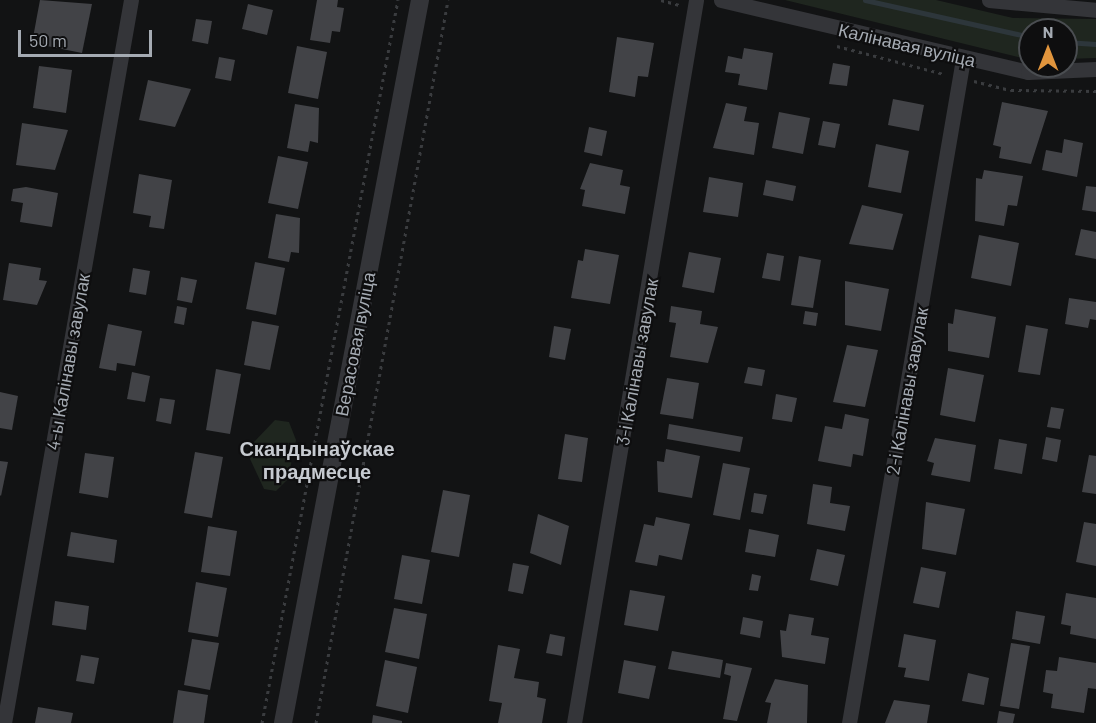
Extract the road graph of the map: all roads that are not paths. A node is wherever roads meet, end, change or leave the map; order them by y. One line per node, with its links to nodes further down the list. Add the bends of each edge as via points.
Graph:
1 (130, 0): 9 (street, 4-ы Калінавы завулак)
2 (420, 0): 10 (street, Верасовая вуліца)
3 (696, 0): 11 (street, 3-і Калінавы завулак)
4 (721, 0): 7 (street, Калінавая вуліца)
5 (989, 0): 6 (street)
6 (1096, 10)
7 (963, 59): 8 (street, Калінавая вуліца, via 1029,72); 12 (street, 2-і Калінавы завулак)
8 (1096, 69)
9 (4, 723)
10 (284, 723)
11 (574, 723)
12 (849, 723)

